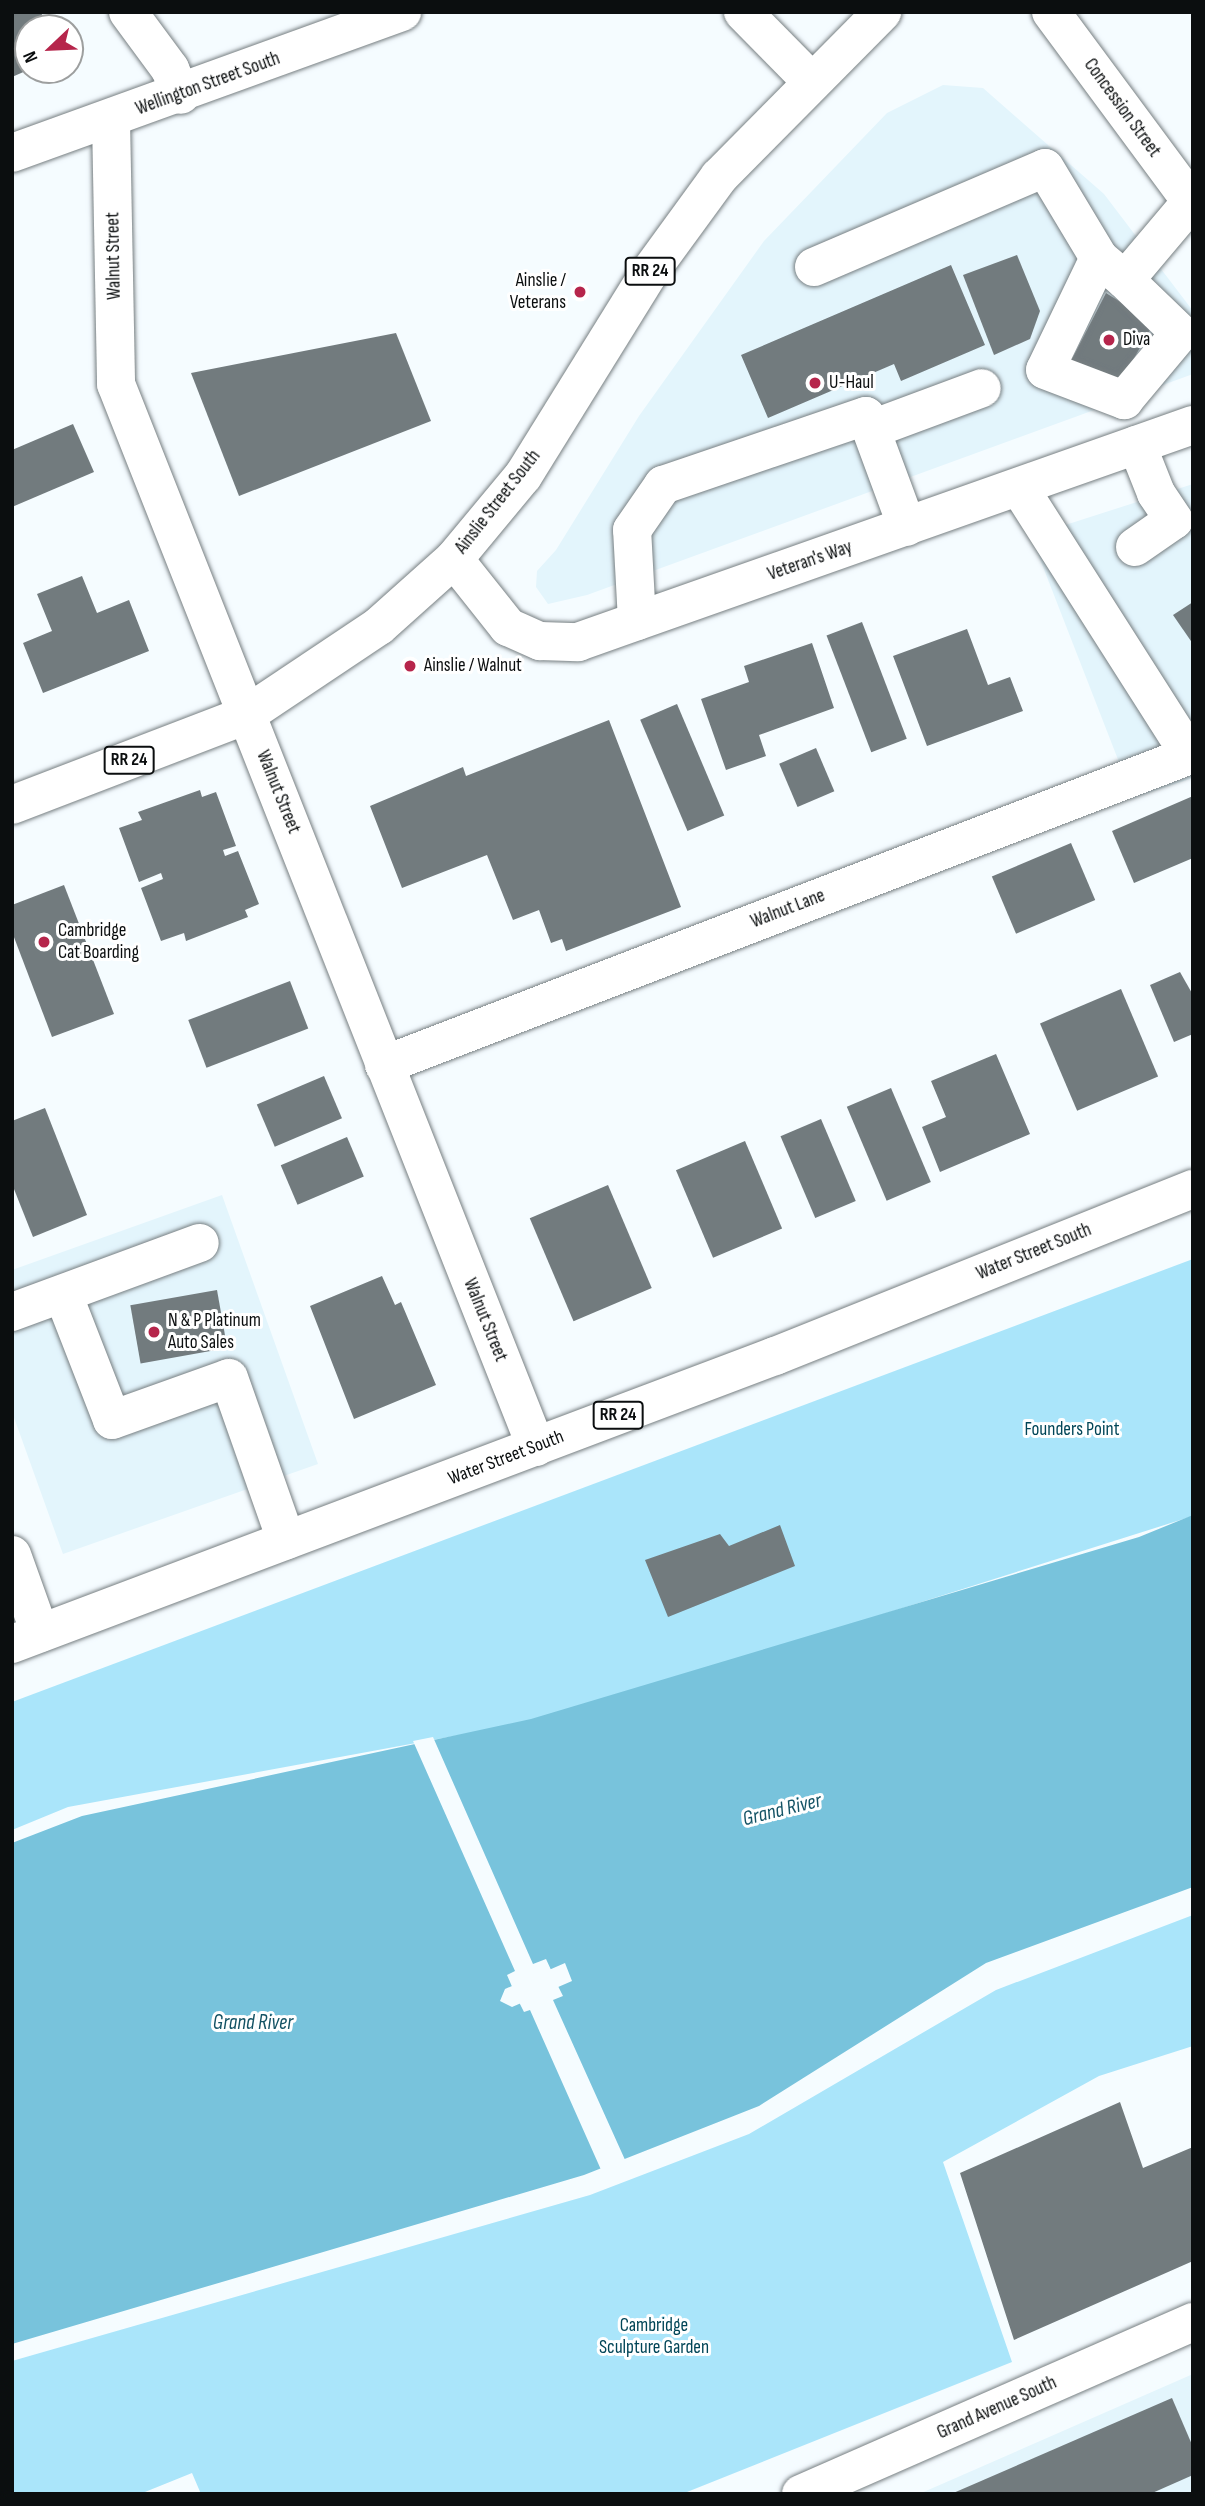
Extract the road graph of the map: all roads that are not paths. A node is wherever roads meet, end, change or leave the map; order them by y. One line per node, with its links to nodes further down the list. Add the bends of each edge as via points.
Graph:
1 (128, 12): 7 (main road, via 170,69)
2 (402, 12): 7 (main road, Wellington Street South)
3 (743, 12): 6 (main road)
4 (882, 12): 6 (main road, Ainslie Street South / RR 24)
5 (1051, 12): 10 (main road, Concession Street)
6 (812, 82): 21 (main road, Ainslie Street South / RR 24, via 719,177 649,273 523,476)
7 (181, 94): 8 (main road, Wellington Street South)
8 (111, 120): 9 (main road, Wellington Street South); 23 (main road, Walnut Street, via 116,384)
9 (12, 153)
10 (1192, 203): 12 (main road)
11 (814, 267): 12 (main road, via 1045,169)
12 (1112, 269): 14 (main road, via 1045,370); 14 (main road, via 1180,333 1124,400)
13 (982, 388): 16 (main road)
14 (1099, 391): 17 (main road)
15 (1193, 425): 17 (main road, Veteran's Way)
16 (872, 429): 19 (main road); 22 (main road, via 866,416 663,485 632,530)
17 (1129, 448): 18 (main road, Veteran's Way); 20 (main road, via 1174,520)
18 (1019, 487): 19 (main road, Veteran's Way); 24 (main road)
19 (907, 527): 22 (main road, Veteran's Way)
20 (1135, 547)
21 (454, 559): 22 (main road, Veteran's Way, via 508,626 540,641 578,642); 23 (main road, Ainslie Street South / RR 24, via 379,626)
22 (637, 621)
23 (247, 715): 25 (main road, Ainslie Street South / RR 24); 26 (main road, Walnut Street)
24 (1191, 754): 26 (main road, Walnut Lane)
25 (12, 805)
26 (384, 1065): 31 (main road, Walnut Street)
27 (1193, 1189): 31 (main road, Water Street South / RR 24)
28 (201, 1243): 29 (main road)
29 (63, 1294): 30 (main road); 32 (main road, via 113,1420 229,1378)
30 (12, 1312)
31 (536, 1447): 32 (main road, Water Street South / RR 24)
32 (286, 1540): 34 (main road, Water Street South / RR 24)
33 (12, 1555): 34 (main road)
34 (26, 1638)
35 (1193, 2322): 36 (main road, Grand Avenue South)
36 (808, 2492)

